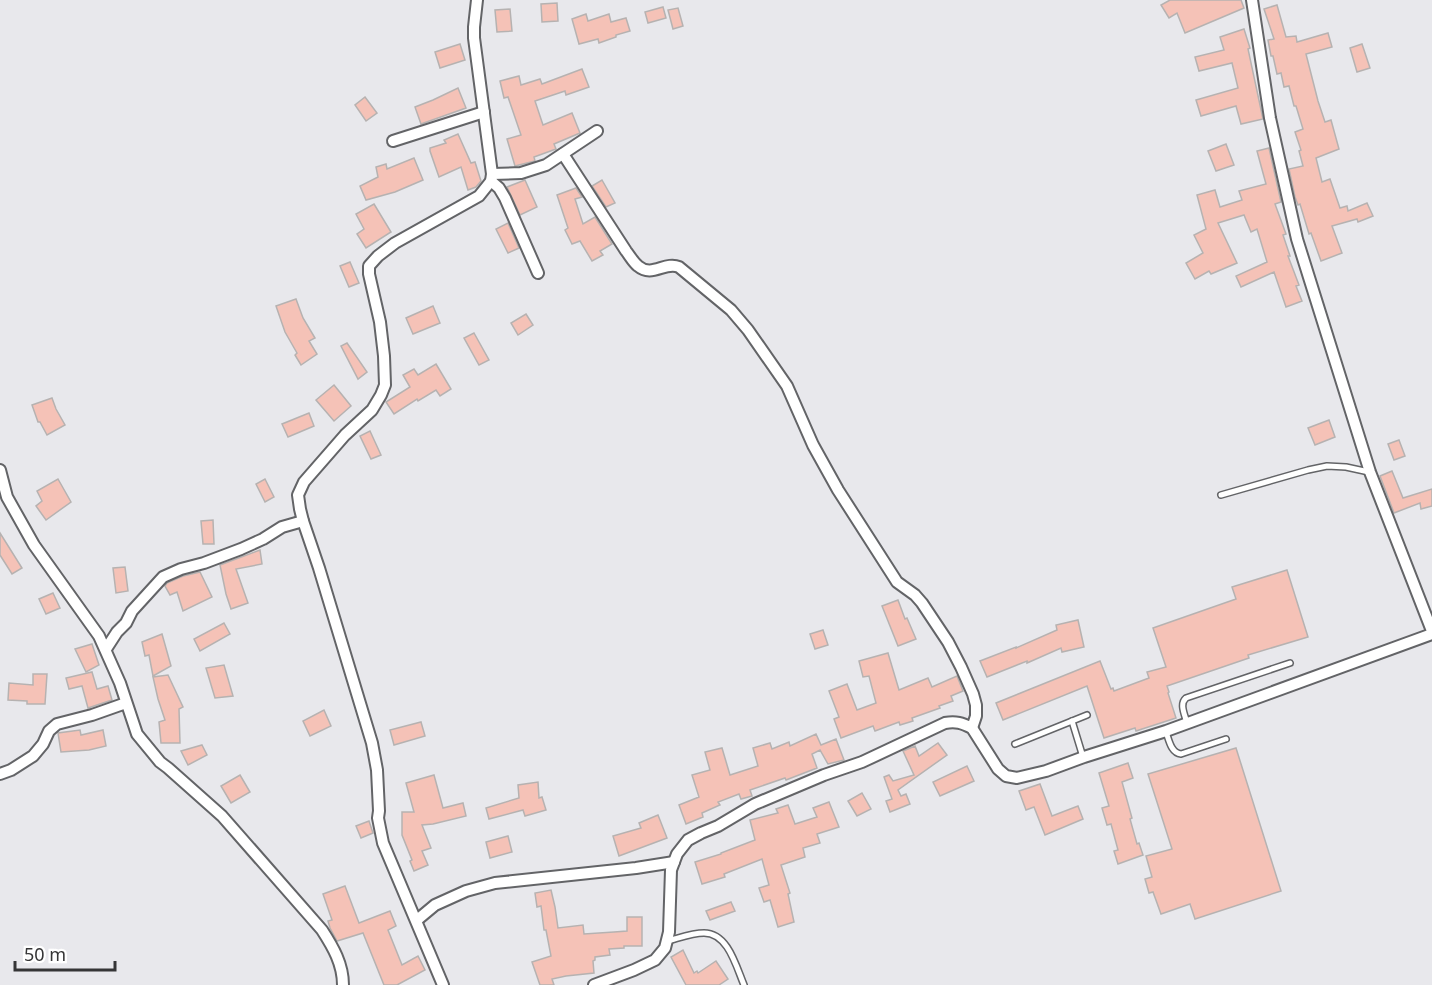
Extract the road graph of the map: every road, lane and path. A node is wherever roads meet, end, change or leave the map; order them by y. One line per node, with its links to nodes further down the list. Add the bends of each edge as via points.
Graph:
1 (477, 0): 3 (street, via 474,38)
2 (1252, 0): 10 (street, via 1270,118 1297,239)
3 (484, 111): 5 (street); 7 (street)
4 (597, 131): 6 (street)
5 (393, 141)
6 (563, 154): 7 (street, via 546,165 521,173); 20 (street, via 637,265 652,271 679,267 731,310 748,330 787,386 813,445 886,567 922,603 948,642 974,694 976,716)
7 (491, 177): 8 (street, via 505,198); 12 (street, via 478,196 395,243 369,266 380,322 385,385 372,410 304,482 298,495)
8 (538, 273)
9 (0, 470): 14 (street, via 7,496 34,545)
10 (1370, 472): 11 (lane, via 1327,466); 13 (street)
11 (1221, 495)
12 (303, 521): 14 (street, via 282,526 241,549 164,577 132,611); 27 (street, via 372,743 383,843)
13 (1432, 633): 19 (street)
14 (106, 649): 16 (street)
15 (1290, 663): 19 (lane, via 1186,698 1182,704)
16 (126, 703): 25 (street, via 57,724 33,756); 29 (street, via 137,734 160,762 222,816 322,930 339,961)
17 (1087, 715): 18 (lane)
18 (1072, 722): 23 (lane); 24 (lane)
19 (1187, 724): 21 (street)
20 (972, 728): 24 (street, via 1006,776 1026,776); 26 (street, via 954,721 945,723 862,762 755,804 688,840)
21 (1166, 731): 22 (lane, via 1173,751 1178,754); 24 (street)
22 (1226, 739)
23 (1015, 744)
24 (1084, 757)
25 (0, 774)
26 (674, 862): 27 (street, via 495,883 435,904); 28 (street, via 670,870)
27 (417, 920): 30 (street)
28 (667, 941): 31 (street, via 655,960); 32 (lane, via 697,934 715,935 723,941)
29 (343, 985)
30 (443, 985)
31 (594, 985)
32 (744, 985)

